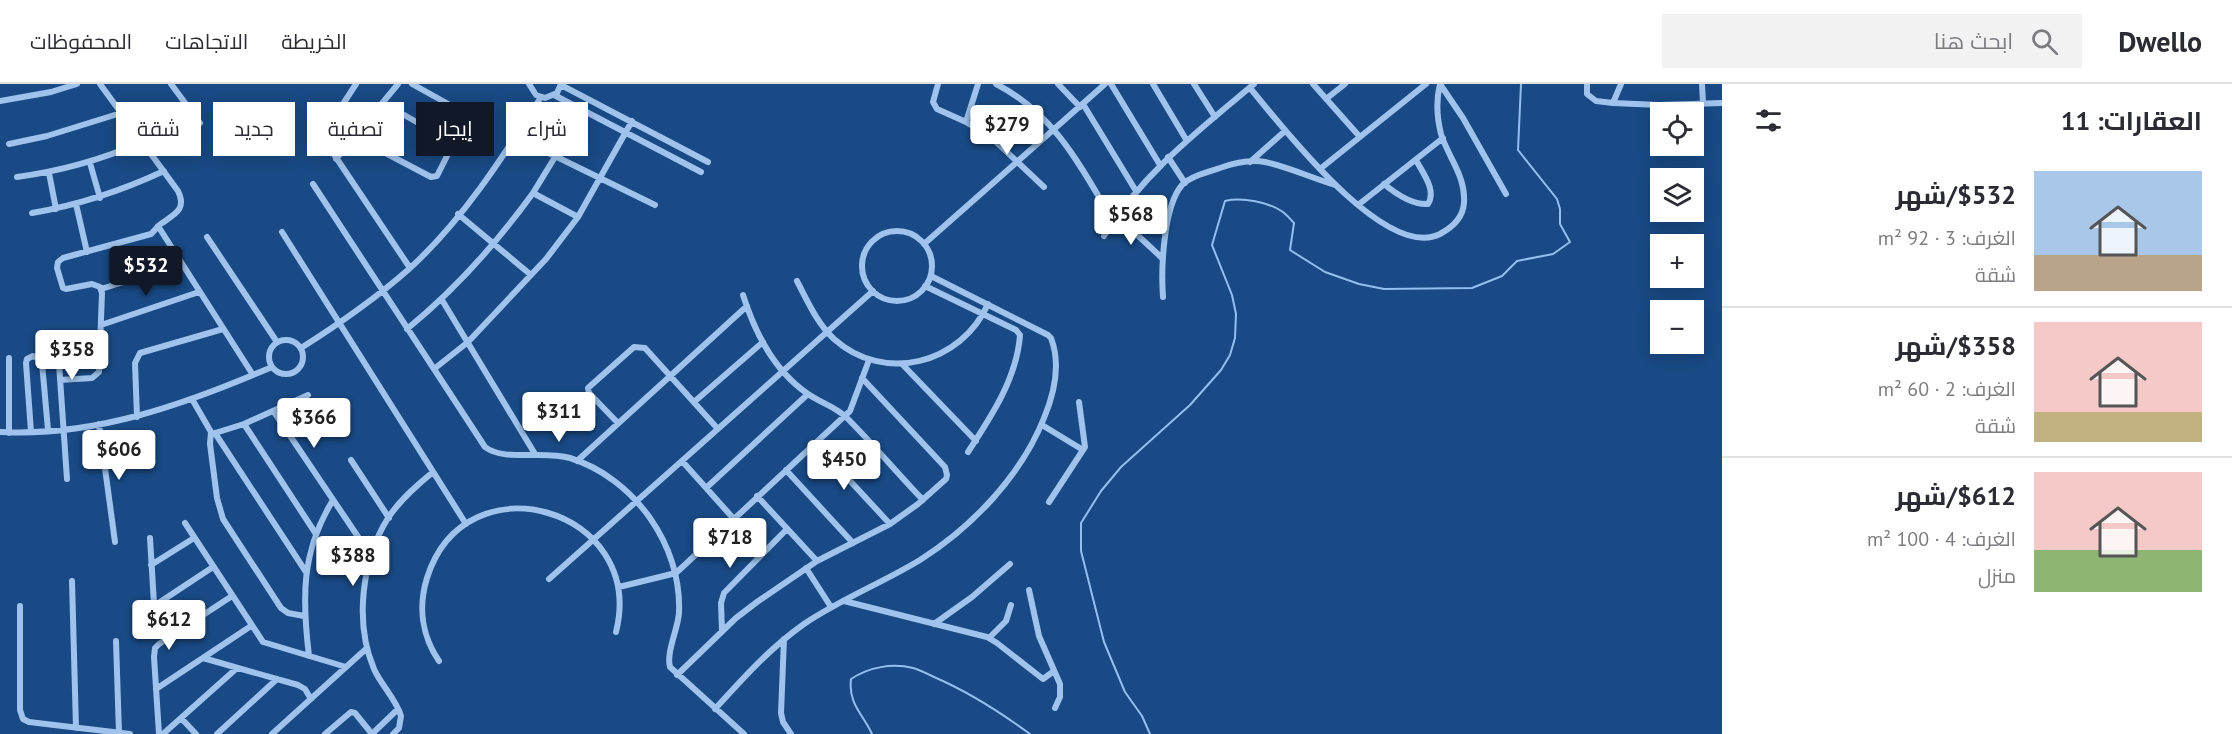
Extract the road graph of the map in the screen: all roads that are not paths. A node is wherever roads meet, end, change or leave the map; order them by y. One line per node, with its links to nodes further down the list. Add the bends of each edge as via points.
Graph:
1 (49, 84): 26 (street)
2 (76, 84): 26 (street)
3 (100, 84): 41 (street)
4 (171, 84): 31 (street)
5 (356, 84): 61 (street, via 328,127 327,144)
6 (398, 84): 32 (street)
7 (412, 84): 33 (street)
8 (529, 84): 28 (street)
9 (938, 84): 46 (street, via 935,107)
10 (978, 84): 46 (street)
11 (996, 84): 47 (street)
12 (1058, 84): 39 (street)
13 (1105, 84): 39 (street)
14 (1111, 84): 67 (street)
15 (1153, 84): 52 (street)
16 (1194, 84): 44 (street)
17 (1313, 84): 29 (street)
18 (1345, 84): 29 (street)
19 (1426, 84): 50 (street)
20 (1440, 84): 51 (street, via 1436,100); 81 (street)
21 (1587, 84): 36 (street, via 1592,100)
22 (1621, 84): 36 (street)
23 (1702, 84): 35 (street)
24 (561, 85): 27 (street); 45 (street)
25 (1252, 86): 44 (street); 48 (street)
26 (51, 92): 30 (street)
27 (554, 95): 28 (street); 49 (street)
28 (541, 97): 34 (street)
29 (1326, 99): 50 (street)
30 (0, 101)
31 (184, 102)
32 (383, 102)
33 (444, 102)
34 (538, 102)
35 (1703, 102)
36 (1613, 103): 40 (street)
37 (1722, 103): 38 (street)
38 (1704, 104)
39 (1081, 105): 47 (street); 79 (street)
40 (1650, 105)
41 (116, 106)
42 (404, 114): 58 (street, via 452,142 452,146 437,176 431,177)
43 (116, 115): 53 (street)
44 (1215, 117): 52 (street)
45 (632, 121): 49 (street); 64 (street)
46 (966, 122): 63 (street)
47 (1055, 129): 63 (street); 90 (street)
48 (1285, 131): 65 (street); 68 (street)
49 (626, 132): 70 (street); 73 (street)
50 (1359, 137): 68 (street)
51 (1443, 138): 62 (street); 85 (street, via 1462,184 1464,204 1459,220 1448,230 1432,238 1408,236 1378,221)
52 (1187, 141): 60 (street)
53 (9, 144)
54 (506, 150): 88 (street)
55 (116, 152): 66 (street)
56 (153, 156): 69 (street)
57 (339, 156): 61 (street)
58 (391, 156)
59 (555, 157): 73 (street); 80 (street)
60 (1168, 157): 67 (street); 74 (street)
61 (336, 159): 100 (street)
62 (1416, 160): 76 (street); 76 (street, via 1430,187 1428,204 1408,199)
63 (1019, 161): 78 (street); 96 (street)
64 (708, 162)
65 (1250, 162): 74 (street, via 1236,162); 77 (street, via 1264,162)
66 (90, 163): 71 (street); 82 (street)
67 (1160, 165): 79 (street)
68 (1320, 169): 77 (street)
69 (164, 171): 82 (street); 91 (street, via 181,195 182,206)
70 (701, 172)
71 (49, 173): 72 (street); 86 (street)
72 (17, 177)
73 (600, 179): 84 (street); 89 (street)
74 (1185, 183): 98 (street, via 1174,200)
75 (313, 184): 106 (street)
76 (1384, 184): 85 (street)
77 (1336, 185): 85 (street)
78 (1044, 187)
79 (1136, 191): 90 (street)
80 (533, 193): 89 (street); 95 (street)
81 (1506, 194)
82 (100, 198): 83 (street)
83 (76, 204): 86 (street); 97 (street)
84 (655, 205)
85 (1358, 205)
86 (56, 209): 87 (street)
87 (32, 213)
88 (458, 214): 95 (street); 100 (street)
89 (578, 217): 101 (street)
90 (1115, 219): 93 (street); 98 (street)
91 (158, 226): 97 (street, via 148,236); 99 (street)
92 (282, 232): 115 (street)
93 (1104, 236)
94 (207, 237): 121 (street)
95 (494, 244): 101 (street); 111 (street)
96 (924, 244): 102 (street, via 931,258); 107 (street, via 903,231 885,233 875,239 867,248 862,265)
97 (87, 252): 105 (street, via 58,262 61,285 66,289 94,284)
98 (1162, 258): 110 (street)
99 (182, 264): 105 (street); 108 (street)
100 (410, 268): 106 (street)
101 (531, 275): 122 (street)
102 (931, 276): 104 (street); 112 (street)
103 (798, 281): 119 (street)
104 (926, 286): 107 (street, via 901,300 889,300); 114 (street)
105 (101, 289): 116 (street)
106 (382, 291): 115 (street); 118 (street)
107 (873, 291): 119 (street)
108 (199, 292): 116 (street); 117 (street)
109 (743, 295): 113 (street)
110 (1163, 297)
111 (442, 300): 118 (street); 122 (street)
112 (988, 304): 114 (street); 146 (street, via 1051,338 1055,386)
113 (747, 306): 123 (street); 132 (street)
114 (983, 315): 127 (street, via 974,329 953,347 928,360); 154 (street, via 1016,330 1020,336 1003,393)
115 (340, 324): 124 (street); 163 (street)
116 (101, 325): 134 (street, via 97,374 92,378)
117 (223, 329): 131 (street); 142 (street, via 138,355)
118 (407, 329): 129 (street)
119 (827, 333): 126 (street); 130 (street)
120 (57, 335): 134 (street)
121 (277, 342): 124 (street, via 292,340); 128 (street, via 269,356)
122 (468, 342): 129 (street); 158 (street)
123 (763, 342): 130 (street); 138 (street)
124 (301, 348): 128 (street, via 304,359 294,373 282,374)
125 (9, 358): 152 (street)
126 (869, 360): 127 (street); 133 (street)
127 (903, 365): 154 (street)
128 (272, 367): 131 (street)
129 (434, 369): 158 (street, via 485,447 499,455)
130 (783, 372): 135 (street); 148 (street)
131 (253, 375): 137 (street)
132 (669, 375): 138 (street); 143 (street); 143 (street, via 645,348 637,346 589,387 589,393)
133 (862, 378): 141 (street, via 853,407); 168 (street, via 946,469 946,479)
134 (60, 380): 147 (street)
135 (808, 394): 141 (street); 165 (street)
136 (308, 395): 140 (street)
137 (192, 399): 142 (street); 153 (street)
138 (694, 402): 148 (street)
139 (1080, 402): 156 (street)
140 (274, 412): 145 (street); 167 (street)
141 (845, 416): 155 (street); 168 (street)
142 (137, 417): 144 (street)
143 (617, 423): 160 (street)
144 (99, 424): 147 (street); 181 (street)
145 (244, 424): 153 (street); 177 (street)
146 (1042, 425): 156 (street); 196 (street, via 1008,480 961,529 919,560)
147 (64, 429): 149 (street); 164 (street)
148 (718, 429): 161 (street)
149 (48, 430): 151 (street); 151 (street, via 42,363 33,356 26,363)
150 (0, 432): 152 (street)
151 (31, 432): 152 (street)
152 (9, 433)
153 (214, 433): 189 (street); 200 (street, via 210,444 222,519 280,608)
154 (976, 441): 157 (street)
155 (815, 443): 162 (street); 175 (street)
156 (1083, 450): 170 (street)
157 (968, 453)
158 (536, 454): 160 (street)
159 (351, 460): 171 (street)
160 (577, 461): 169 (street, via 604,474)
161 (682, 461): 165 (street); 169 (street)
162 (786, 470): 166 (street); 182 (street)
163 (433, 472): 171 (street, via 401,501); 174 (street)
164 (67, 479)
165 (706, 488): 172 (street)
166 (757, 496): 172 (street); 176 (street)
167 (333, 500): 177 (street); 183 (street)
168 (922, 500): 175 (street)
169 (637, 501): 180 (street); 190 (street, via 662,538)
170 (1049, 502)
171 (389, 518): 183 (street)
172 (733, 518): 190 (street)
173 (185, 523): 179 (street)
174 (466, 524): 180 (street, via 499,511 536,509 563,517); 211 (street, via 439,552 424,586 423,621)
175 (890, 524): 182 (street)
176 (788, 529): 184 (street); 204 (street, via 724,593)
177 (316, 534): 189 (street)
178 (150, 538): 186 (street)
179 (194, 538): 186 (street); 187 (street)
180 (593, 540): 191 (street); 193 (street, via 610,562)
181 (116, 542)
182 (853, 543): 184 (street)
183 (371, 556): 208 (street, via 362,617)
184 (817, 561): 188 (street)
185 (1010, 564): 201 (street)
186 (151, 565): 187 (street, via 155,604)
187 (213, 567): 195 (street)
188 (806, 568): 199 (street); 204 (street, via 743,612)
189 (306, 572): 200 (street)
190 (676, 573): 193 (street); 215 (street, via 679,614 669,660)
191 (549, 579)
192 (72, 581): 223 (street)
193 (619, 587): 203 (street)
194 (1029, 590): 214 (street, via 1039,636)
195 (232, 596): 202 (street); 217 (street, via 157,646)
196 (843, 601): 199 (street); 201 (street)
197 (1011, 605): 205 (street, via 1006,621)
198 (20, 606): 223 (street, via 20,713 29,722)
199 (831, 608): 206 (street)
200 (304, 616): 209 (street)
201 (934, 624): 205 (street)
202 (251, 626): 209 (street, via 267,644); 210 (street)
203 (616, 632)
204 (722, 632): 215 (street)
205 (989, 638): 214 (street, via 1042,678)
206 (784, 639): 221 (street); 234 (street, via 781,713)
207 (116, 641): 224 (street)
208 (367, 648): 212 (street); 220 (street, via 378,677)
209 (309, 657): 212 (street)
210 (203, 658): 213 (street); 217 (street)
211 (439, 661)
212 (346, 667): 218 (street)
213 (237, 668): 216 (street); 222 (street)
214 (1054, 671): 219 (street, via 1060,684)
215 (677, 675): 221 (street)
216 (277, 679): 218 (street, via 302,687); 229 (street)
217 (156, 689): 227 (street)
218 (311, 699): 225 (street)
219 (1055, 708)
220 (398, 709): 231 (street); 232 (street, via 401,724)
221 (715, 709): 233 (street)
222 (182, 718): 227 (street); 228 (street)
223 (76, 728): 224 (street)
224 (119, 733): 226 (street)
225 (274, 733)
226 (130, 734)
227 (161, 734)
228 (196, 734)
229 (217, 734)
230 (325, 734): 231 (street, via 351,712)
231 (372, 734)
232 (393, 734)
233 (744, 734)
234 (791, 734)

